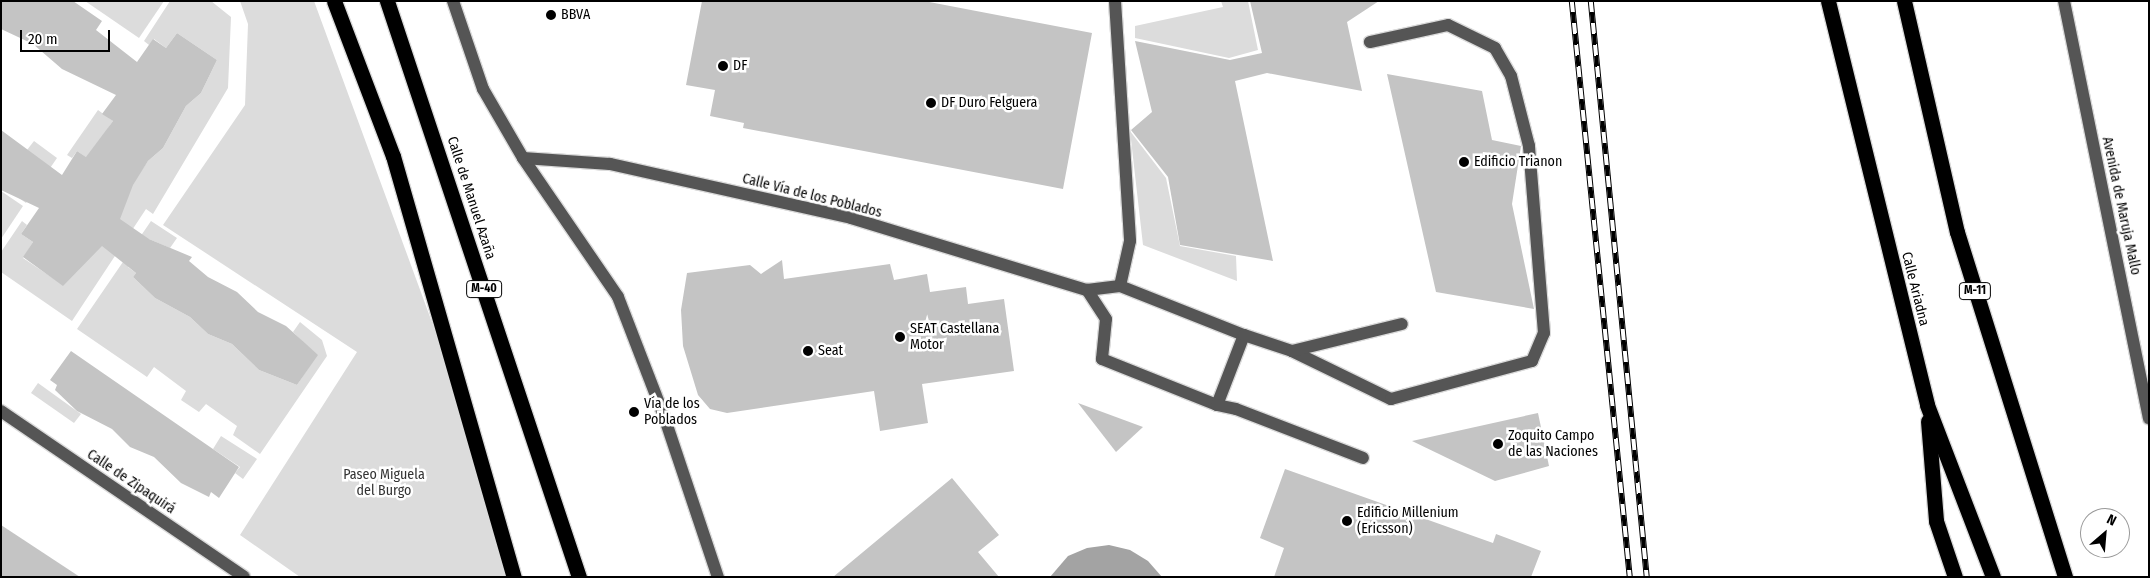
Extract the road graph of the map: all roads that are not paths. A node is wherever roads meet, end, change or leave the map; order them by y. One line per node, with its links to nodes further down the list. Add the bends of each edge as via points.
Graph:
1 (334, 1): 21 (highway, via 392,156)
2 (387, 1): 22 (highway, Calle de Manuel Azaña / M-40)
3 (453, 1): 9 (street, via 483,89)
4 (1828, 1): 16 (highway, Calle Ariadna)
5 (1904, 1): 26 (highway, M-11, via 1957,232)
6 (2064, 1): 18 (street, Avenida de Maruja Mallo)
7 (1116, 8): 10 (street, via 1130,241)
8 (1370, 42): 14 (street, Calle Vía de los Poblados, via 1448,25 1496,48 1511,76 1530,146 1544,334 1532,361 1391,399)
9 (523, 158): 11 (street, Calle Vía de los Poblados, via 610,164 822,212); 23 (street, via 618,297 661,408)
10 (1120, 286): 11 (street, Calle Vía de los Poblados); 13 (street, Calle Vía de los Poblados)
11 (1087, 290): 15 (street, via 1106,319 1102,359)
12 (1402, 324): 14 (street)
13 (1244, 335): 14 (street, Calle Vía de los Poblados); 15 (street)
14 (1292, 351)
15 (1217, 405): 19 (street, via 1236,409)
16 (1927, 405): 24 (highway, via 1936,521); 25 (highway, Calle Ariadna)
17 (1, 411): 20 (street, Calle de Zipaquirá)
18 (2149, 418)
19 (1363, 458)
20 (244, 577)
21 (514, 577)
22 (579, 577)
23 (718, 577)
24 (1955, 577)
25 (1993, 577)
26 (2064, 577)

